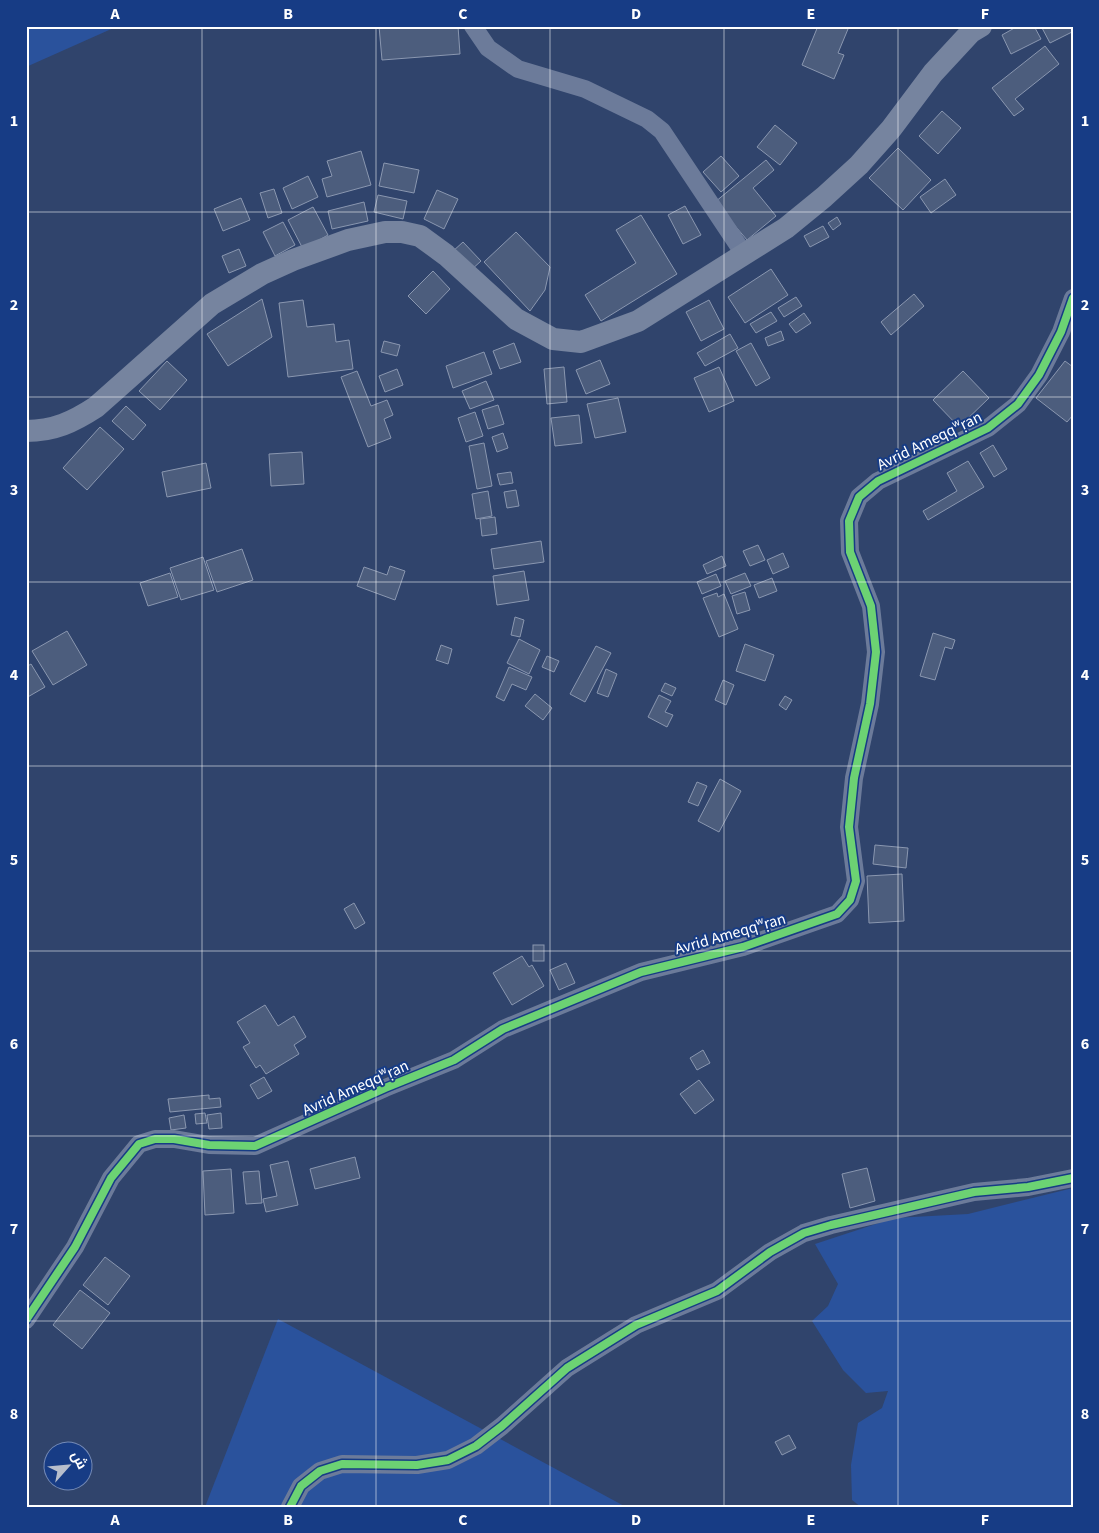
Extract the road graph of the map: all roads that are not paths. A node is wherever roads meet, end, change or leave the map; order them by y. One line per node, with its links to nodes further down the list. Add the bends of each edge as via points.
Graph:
1 (473, 26): 3 (street, via 488,48 518,69 585,89 647,119 662,131)
2 (981, 26): 3 (main road, via 971,32 933,73 891,129 858,165 786,228)
3 (744, 254): 5 (main road, via 638,321 581,342 569,342 553,339 516,319 446,255 420,236 385,232 348,240 262,274 212,304 96,407 76,420)
4 (1073, 298): 7 (street, Avrid Ameqqʷṛan, via 1061,332 1039,375 1018,404 988,428 878,481 858,497 849,521 850,552 871,606 876,652 849,826 856,882 850,900 837,914 743,947 641,972 503,1029 454,1060 255,1146 209,1145 174,1139 155,1139 139,1144 111,1178 75,1247)
5 (26, 431)
6 (1073, 1178): 8 (street, via 1028,1187 974,1192 804,1233 770,1252 718,1292 636,1326 567,1368 476,1446 448,1460 416,1465 342,1464 320,1471 301,1486)
7 (26, 1320)
8 (290, 1507)

